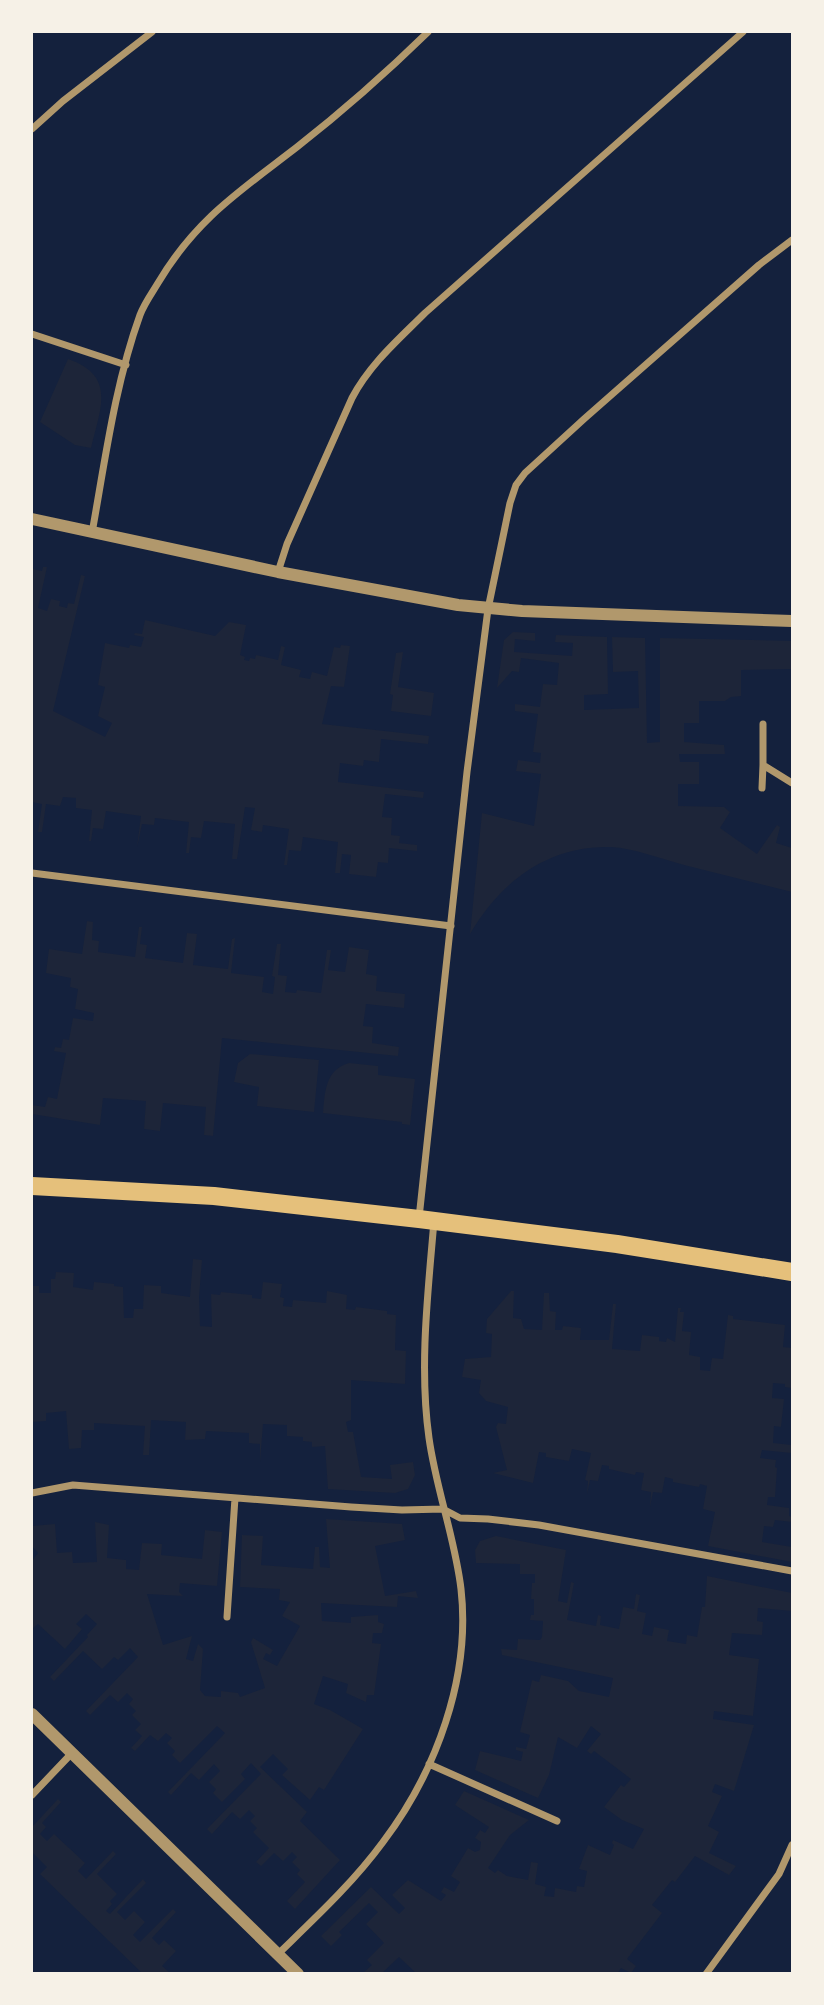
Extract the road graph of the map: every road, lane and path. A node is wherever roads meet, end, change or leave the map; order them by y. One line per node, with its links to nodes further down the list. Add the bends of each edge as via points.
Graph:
1 (152, 32): 4 (street)
2 (428, 32): 7 (street, via 299,146 225,201 193,233 141,313)
3 (743, 32): 10 (street, via 376,361 352,398)
4 (32, 129)
5 (793, 240): 11 (street, via 525,473 510,503)
6 (32, 334): 7 (street)
7 (126, 365): 9 (street)
8 (32, 519): 9 (street)
9 (92, 533): 10 (street)
10 (278, 572): 11 (street)
11 (488, 609): 12 (street); 18 (street)
12 (793, 621)
13 (764, 724): 14 (street)
14 (763, 765): 15 (street); 16 (street)
15 (793, 782)
16 (762, 788)
17 (32, 876): 18 (street)
18 (451, 926): 20 (street)
19 (32, 1186): 20 (main road, via 214,1196)
20 (426, 1220): 21 (main road); 24 (street, via 426,1394 429,1439)
21 (793, 1272)
22 (32, 1493): 23 (street, via 73,1485)
23 (234, 1498): 24 (street); 26 (street)
24 (443, 1509): 25 (street, via 460,1518 539,1525); 29 (street, via 461,1589 461,1647 454,1691)
25 (793, 1571)
26 (227, 1617)
27 (32, 1714): 28 (street)
28 (72, 1753): 30 (street); 33 (street)
29 (429, 1764): 31 (street); 33 (street, via 382,1844)
30 (32, 1795)
31 (557, 1821)
32 (793, 1845): 35 (street, via 772,1883)
33 (278, 1954): 34 (street)
34 (298, 1973)
35 (706, 1973)

